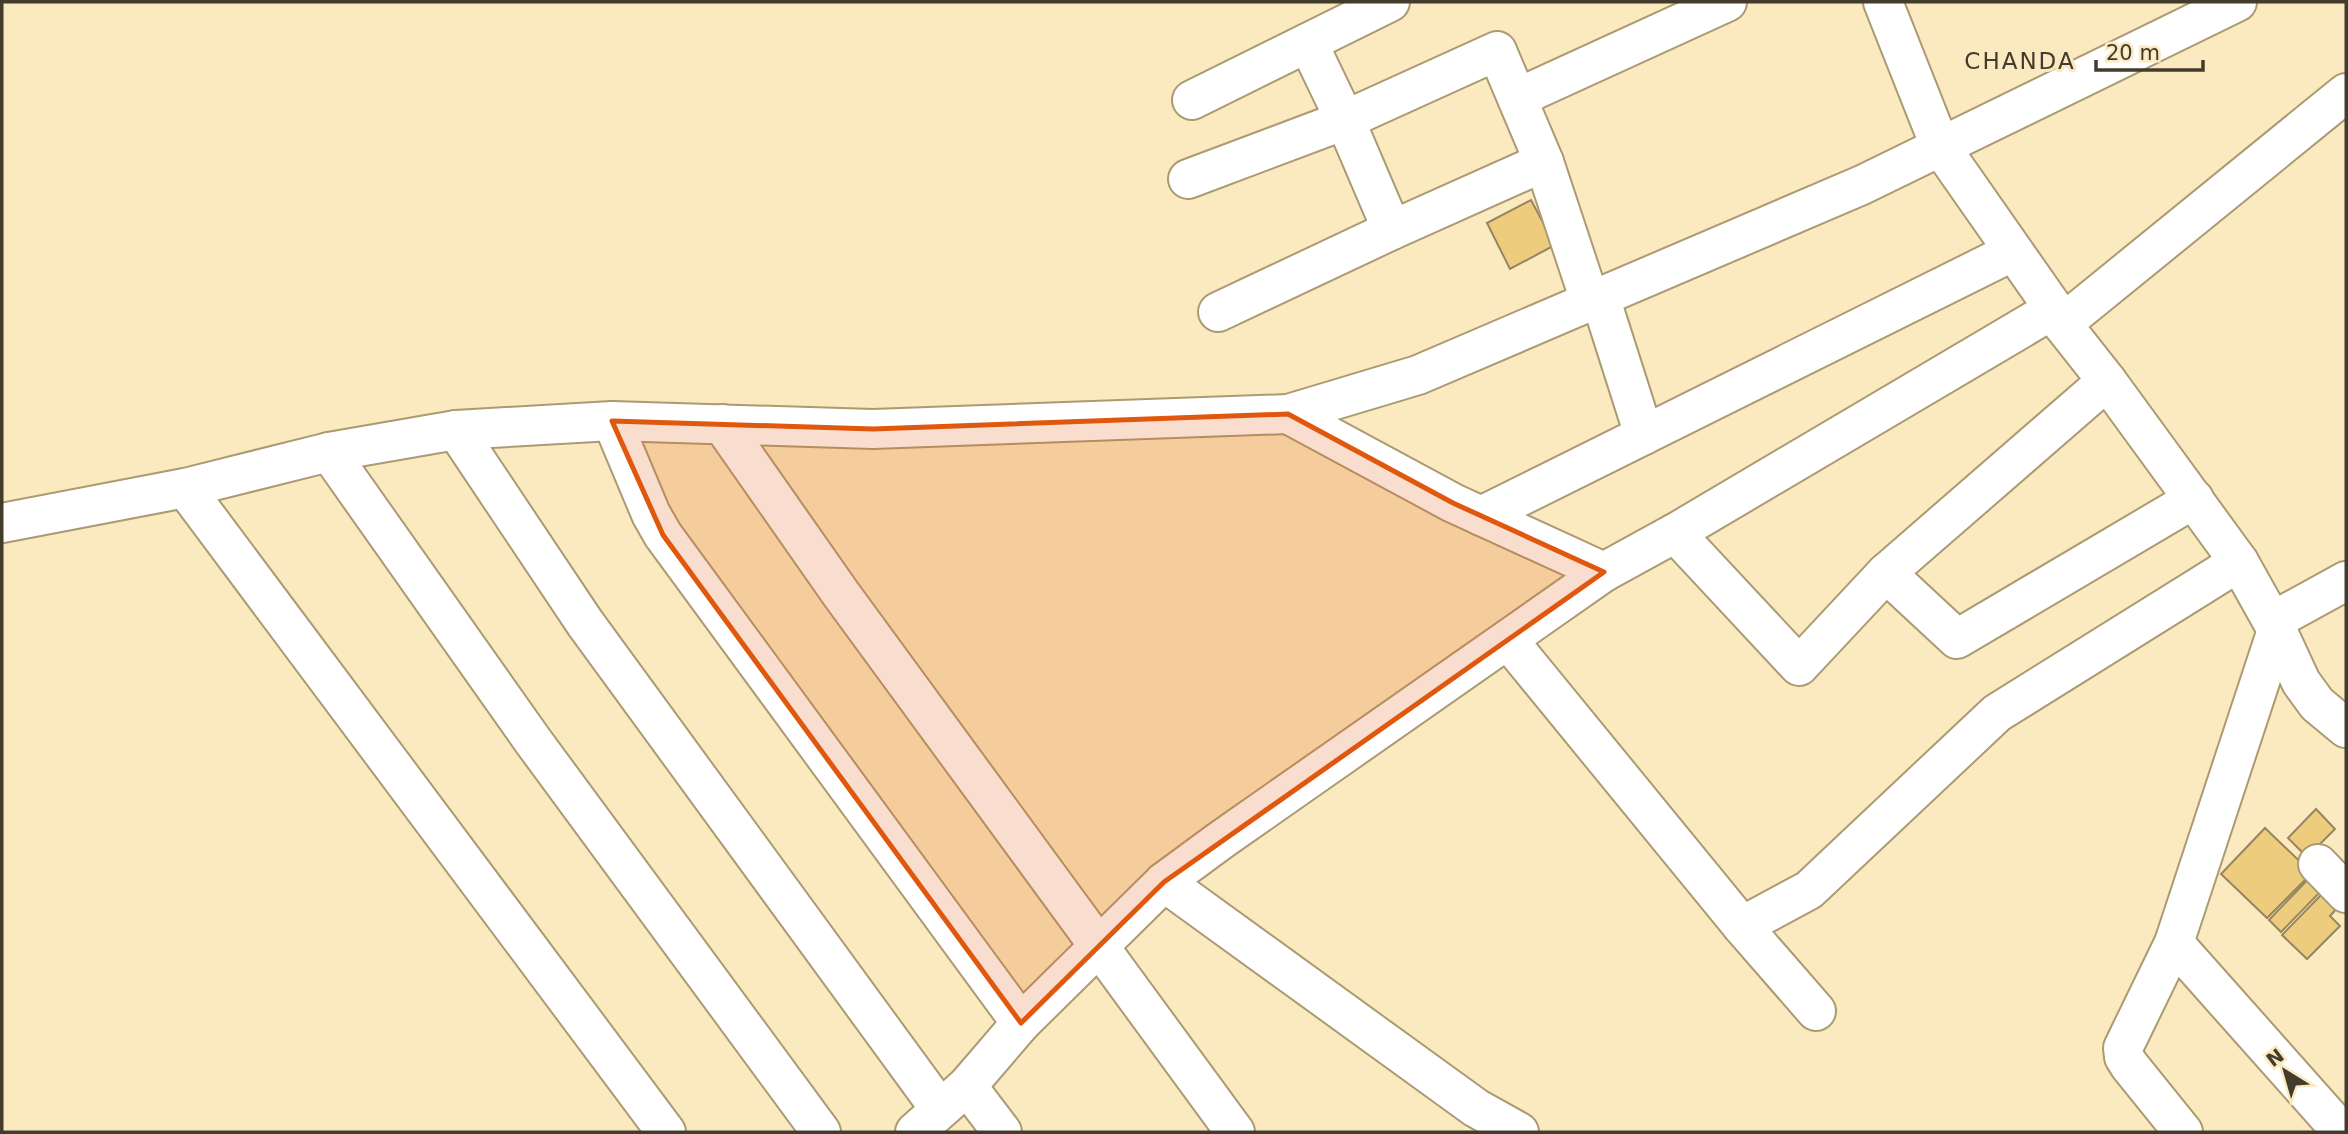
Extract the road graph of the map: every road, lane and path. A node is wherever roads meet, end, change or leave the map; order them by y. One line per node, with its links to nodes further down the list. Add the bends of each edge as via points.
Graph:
1 (1390, 2): 6 (street)
2 (1727, 2): 8 (street)
3 (1882, 2): 11 (street)
4 (2237, 2): 5 (street)
5 (2182, 13): 11 (street)
6 (1308, 43): 9 (street); 10 (street)
7 (2346, 93): 18 (street)
8 (1517, 98): 10 (street, via 1497,51); 12 (street)
9 (1192, 100)
10 (1345, 120): 13 (street); 14 (street)
11 (1940, 146): 15 (street); 16 (street, via 1862,185)
12 (1544, 162): 14 (street); 16 (street)
13 (1188, 179)
14 (1392, 230): 17 (street)
15 (2012, 252): 18 (street); 24 (street)
16 (1595, 299): 20 (street, via 1418,375); 24 (street)
17 (1218, 312)
18 (2058, 316): 19 (street); 30 (street)
19 (2107, 381): 27 (street); 33 (street)
20 (1288, 414): 22 (street, via 873,429); 28 (street)
21 (612, 421): 22 (street); 23 (street); 45 (street, via 663,535)
22 (722, 424): 43 (street)
23 (456, 430): 25 (street); 46 (street, via 585,623)
24 (1644, 435): 28 (street)
25 (329, 452): 26 (street); 48 (street, via 533,741)
26 (185, 488): 29 (street); 47 (street)
27 (2194, 499): 31 (street); 33 (street, via 1957,639)
28 (1481, 516): 32 (street)
29 (2, 523)
30 (1675, 533): 32 (street); 33 (street, via 1799,667)
31 (2239, 562): 35 (street); 41 (street, via 1997,713 1809,890)
32 (1604, 572): 36 (street)
33 (1886, 573)
34 (2346, 581): 35 (street)
35 (2275, 625): 37 (street, via 2301,682 2317,704); 42 (street)
36 (1508, 640): 39 (street); 41 (street)
37 (2346, 728)
38 (2318, 864): 40 (street)
39 (1164, 882): 43 (street); 51 (street, via 1476,1108)
40 (2346, 893)
41 (1742, 926): 44 (street)
42 (2174, 943): 52 (street, via 2123,1048 2129,1065); 53 (street)
43 (1099, 947): 45 (street); 50 (street)
44 (1816, 1011)
45 (1021, 1023): 46 (street)
46 (941, 1109): 49 (street)
47 (666, 1132)
48 (821, 1132)
49 (1002, 1132)
50 (1235, 1132)
51 (1519, 1132)
52 (2183, 1132)
53 (2342, 1132)

